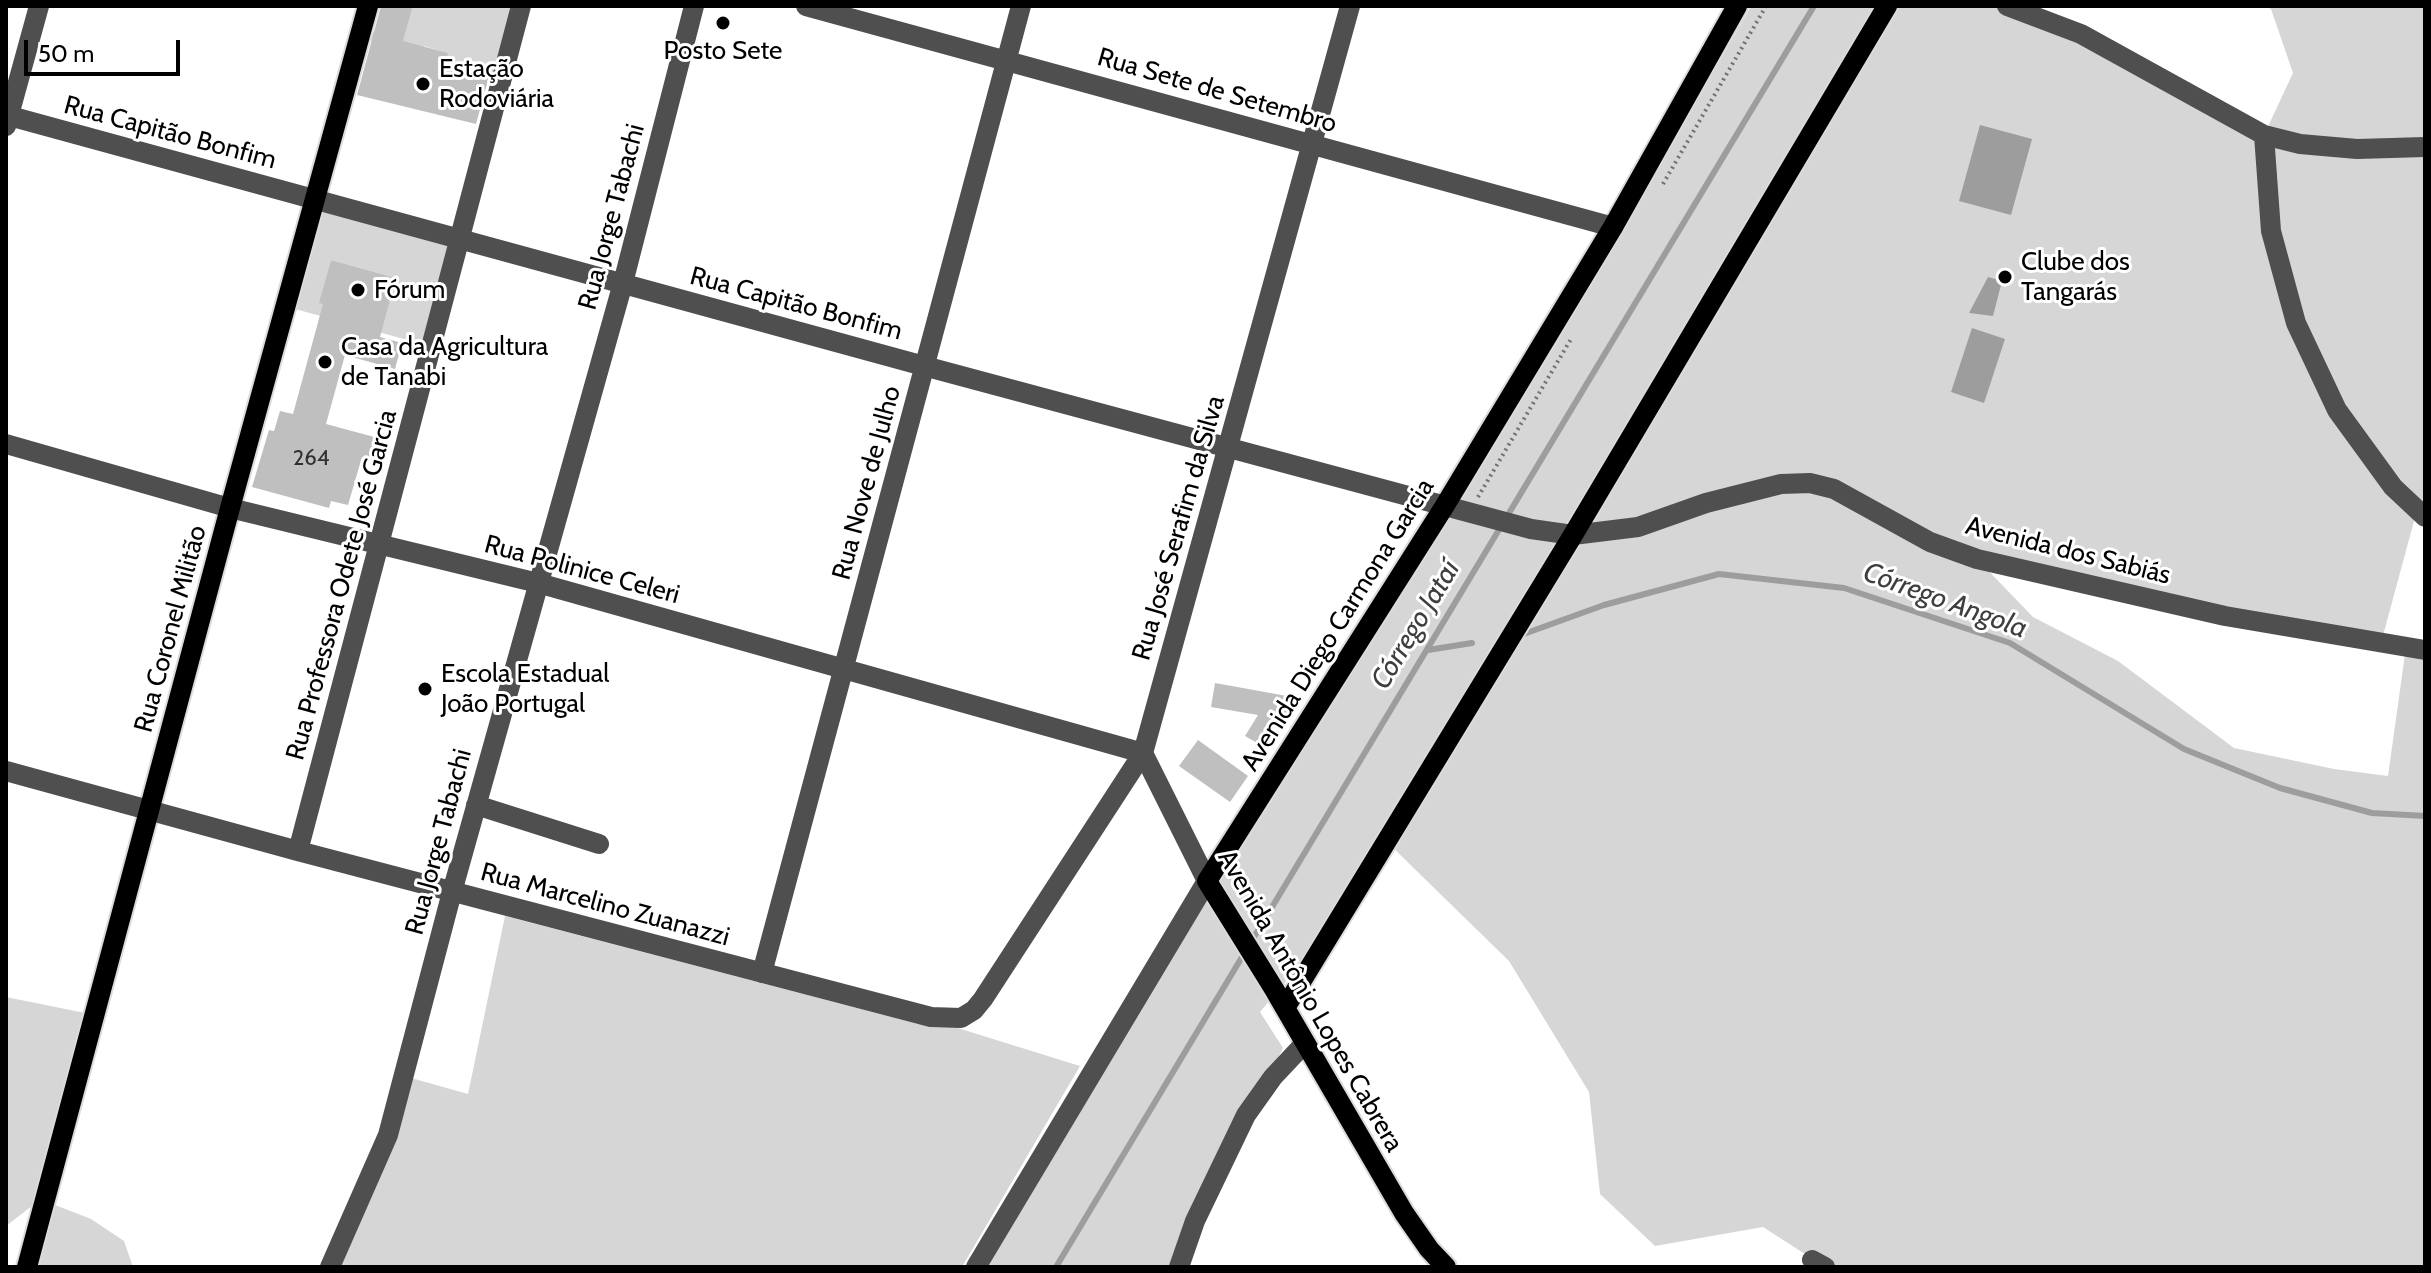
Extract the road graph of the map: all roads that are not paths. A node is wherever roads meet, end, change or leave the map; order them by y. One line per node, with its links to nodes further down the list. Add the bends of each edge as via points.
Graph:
1 (39, 6): 12 (street)
2 (368, 6): 16 (main road, Rua Coronel Militão)
3 (521, 6): 18 (street, Rua Professora Odete José Garcia)
4 (694, 6): 19 (street, Rua Jorge Tabachi)
5 (806, 6): 11 (street, Rua Sete de Setembro)
6 (1021, 6): 11 (street, Rua Nove de Julho)
7 (1350, 6): 14 (street, Rua José Serafim da Silva)
8 (1737, 6): 17 (main road, Avenida Diego Carmona Garcia)
9 (1887, 6): 26 (main road)
10 (2007, 6): 13 (street, via 2081,34)
11 (1007, 60): 14 (street, Rua Sete de Setembro); 20 (street, Rua Nove de Julho)
12 (7, 119): 16 (street, Rua Capitão Bonfim)
13 (2264, 135): 15 (street, via 2357,149); 25 (street, via 2271,231 2296,323 2337,410 2393,487)
14 (1313, 145): 17 (street, Rua Sete de Setembro); 22 (street, Rua José Serafim da Silva)
15 (2425, 147)
16 (316, 201): 18 (street, Rua Capitão Bonfim); 24 (main road, Rua Coronel Militão)
17 (1613, 227): 23 (main road, Avenida Diego Carmona Garcia)
18 (460, 238): 19 (street, Rua Capitão Bonfim); 27 (street, Rua Professora Odete José Garcia)
19 (623, 283): 20 (street, Rua Capitão Bonfim); 28 (street, Rua Jorge Tabachi)
20 (924, 366): 22 (street, Rua Capitão Bonfim); 30 (street, Rua Nove de Julho)
21 (6, 444): 24 (street, Rua Polinice Celeri)
22 (1228, 447): 23 (street, Rua Capitão Bonfim); 31 (street, Rua José Serafim da Silva)
23 (1444, 507): 26 (street, Rua Capitão Bonfim); 37 (main road, Avenida Diego Carmona Garcia)
24 (230, 508): 27 (street, Rua Polinice Celeri); 34 (main road, Rua Coronel Militão)
25 (2425, 517)
26 (1573, 535): 29 (street, Avenida dos Sabiás, via 1638,527 1706,503 1781,484 1810,483 1834,489 1930,542 1977,559 2225,616); 40 (main road)
27 (380, 545): 28 (street, Rua Polinice Celeri); 36 (street, Rua Professora Odete José Garcia)
28 (538, 583): 30 (street, Rua Polinice Celeri); 33 (street, Rua Jorge Tabachi)
29 (2425, 650)
30 (845, 668): 31 (street, Rua Polinice Celeri); 39 (street, Rua Nove de Julho)
31 (1143, 753): 37 (street, Avenida Antônio Lopes Cabrera); 41 (street, Rua José Serafim da Silva, via 983,999)
32 (6, 771): 34 (street, Rua Marcelino Zuanazzi)
33 (476, 805): 35 (street); 38 (street, Rua Jorge Tabachi)
34 (149, 812): 36 (street, Rua Marcelino Zuanazzi); 43 (main road, Rua Coronel Militão)
35 (599, 844)
36 (298, 851): 38 (street, Rua Marcelino Zuanazzi)
37 (1212, 888): 40 (main road, Avenida Antônio Lopes Cabrera); 45 (street, Avenida Diego Carmona Garcia)
38 (452, 892): 39 (street, Rua Marcelino Zuanazzi); 44 (street, Rua Jorge Tabachi, via 388,1135)
39 (762, 973): 41 (street, Rua Marcelino Zuanazzi, via 931,1017)
40 (1285, 1008): 42 (main road, Avenida Antônio Lopes Cabrera)
41 (961, 1018)
42 (1305, 1043): 46 (street, via 1246,1115); 47 (main road, Avenida Antônio Lopes Cabrera, via 1404,1213)
43 (27, 1267)
44 (330, 1267)
45 (976, 1267)
46 (1179, 1267)
47 (1446, 1267)

